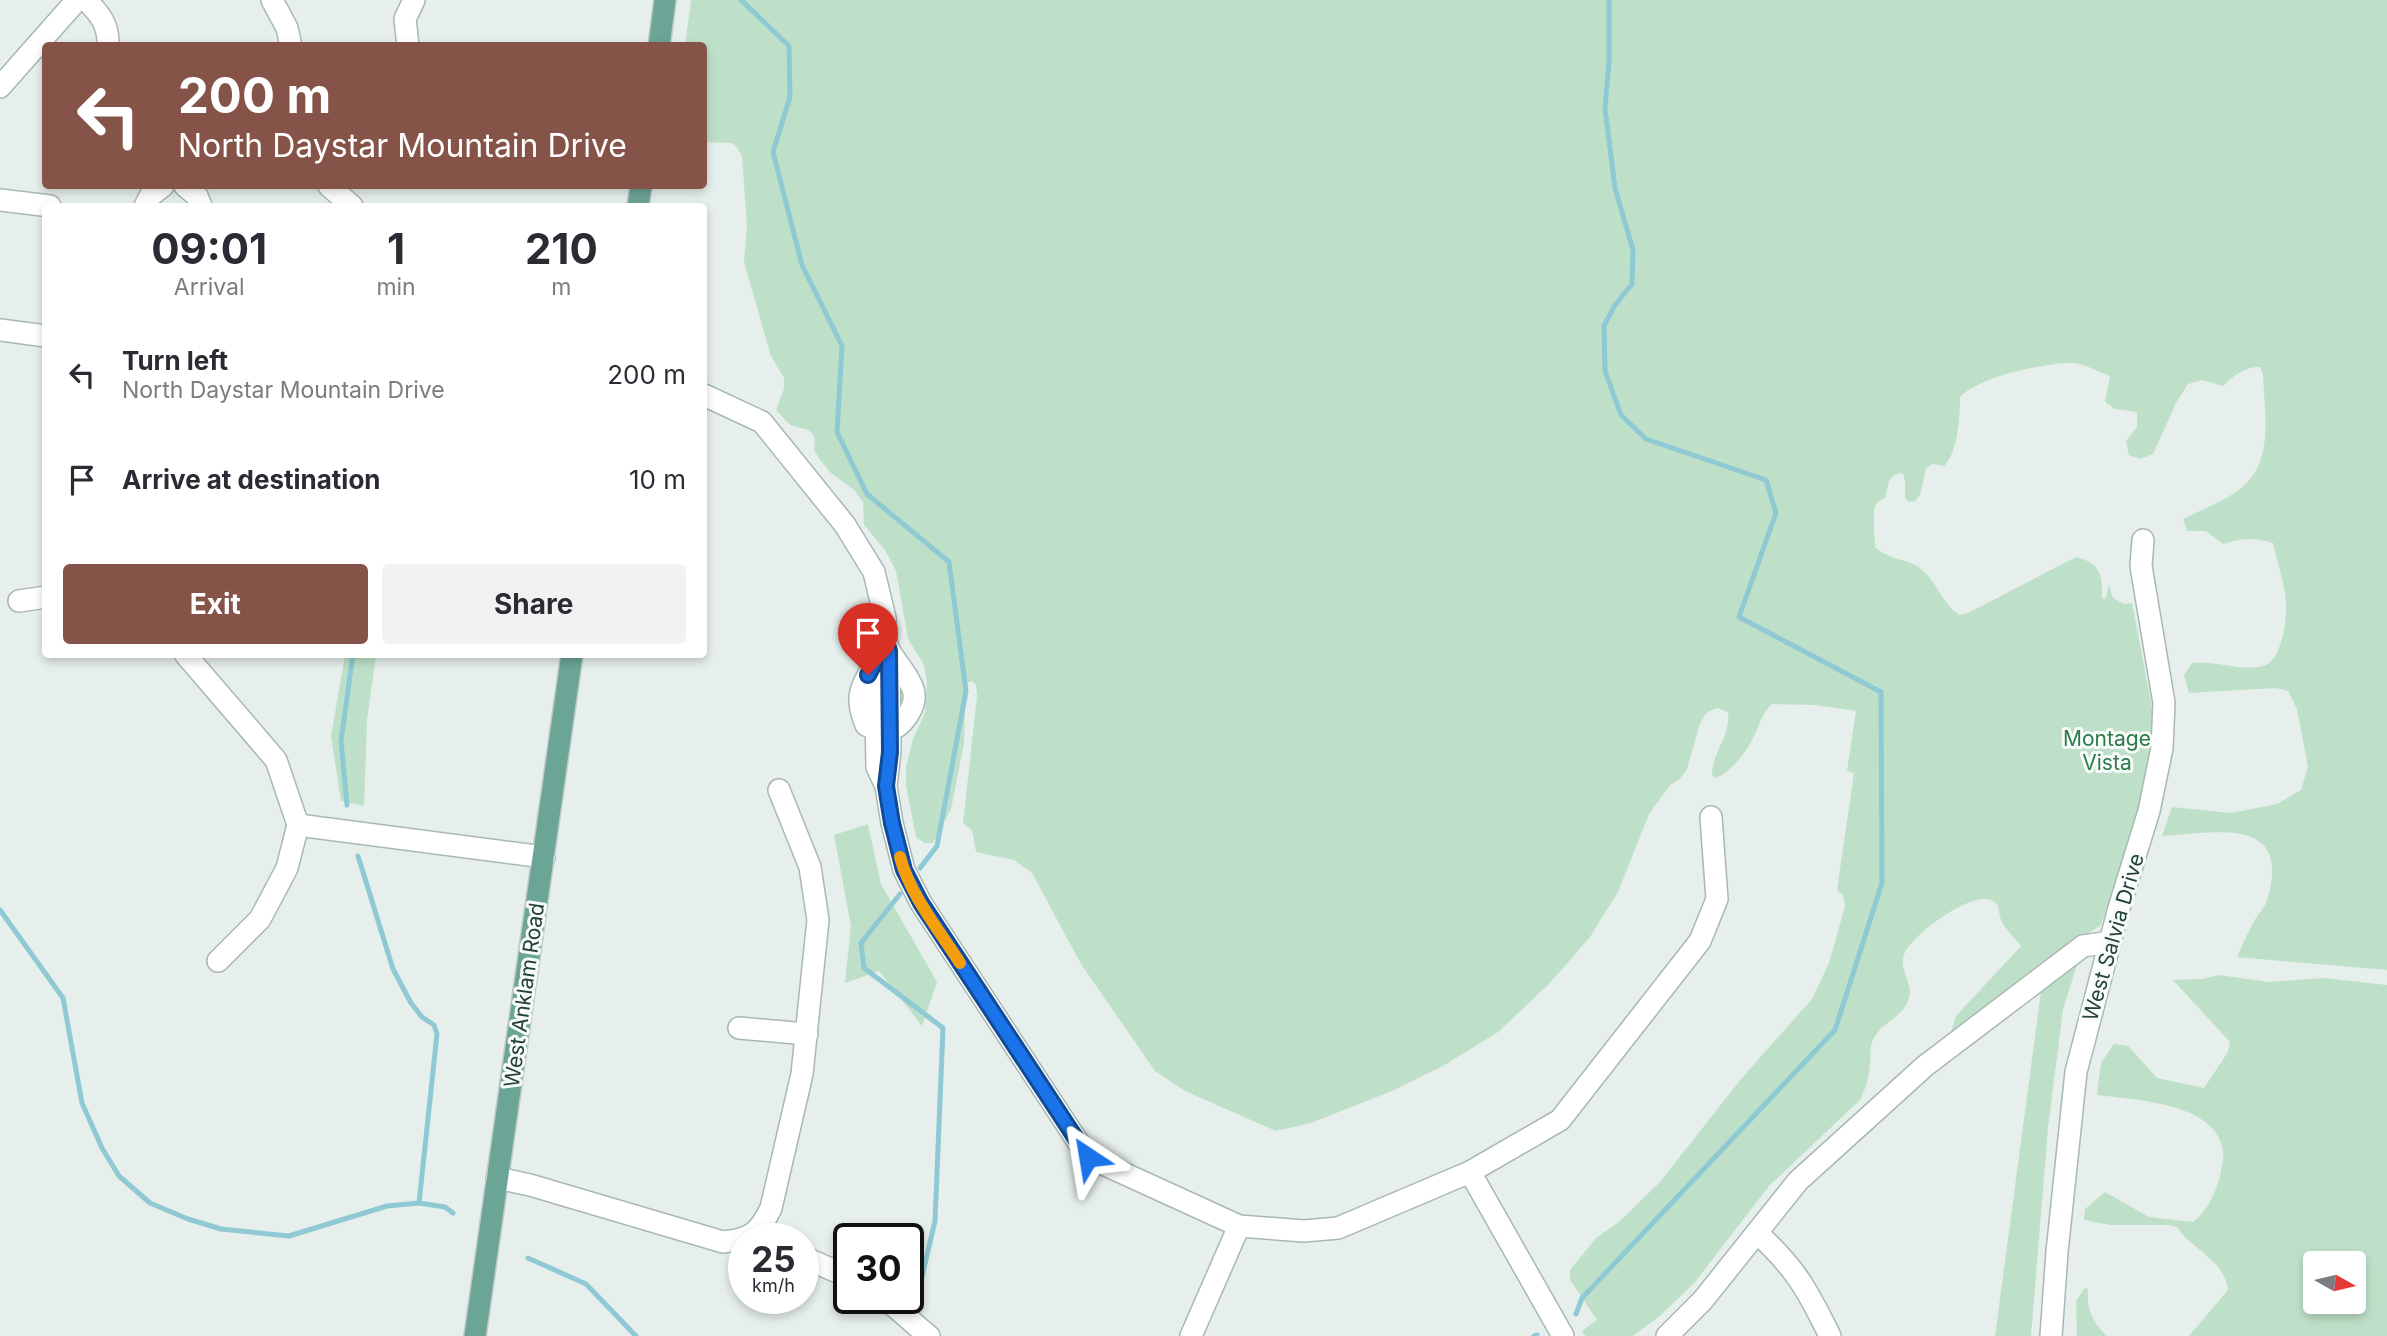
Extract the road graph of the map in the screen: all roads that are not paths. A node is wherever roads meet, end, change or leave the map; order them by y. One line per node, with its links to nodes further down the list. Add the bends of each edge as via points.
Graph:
1 (78, 0): 6 (street)
2 (86, 0): 7 (street, via 105,23)
3 (272, 0): 8 (street)
4 (414, 0): 9 (street, via 405,19)
5 (665, 0): 10 (main road)
6 (49, 42)
7 (108, 42)
8 (290, 42)
9 (408, 42)
10 (660, 42)
11 (39, 57): 12 (street)
12 (0, 87)
13 (159, 189): 17 (street)
14 (189, 189): 18 (street)
15 (332, 189): 19 (street)
16 (0, 200): 20 (street)
17 (146, 203)
18 (200, 203)
19 (349, 203)
20 (42, 205)
21 (0, 330): 22 (street)
22 (42, 335)
23 (707, 395): 27 (street, via 762,422 845,525 874,572 885,618)
24 (2143, 540): 35 (street, West Salvia Drive, via 2141,566 2164,703 2162,748 2149,811)
25 (42, 598): 26 (street)
26 (19, 601)
27 (883, 651): 30 (street); 30 (street, via 861,688 858,707 866,724)
28 (188, 658): 33 (street, via 276,760)
29 (571, 658): 34 (main road, West Anklam Road)
30 (883, 730): 42 (street, via 886,786 904,870 1088,1157)
31 (779, 790): 38 (street, via 810,867 816,897 818,942)
32 (1711, 817): 39 (street, via 1717,900 1700,941 1560,1119)
33 (298, 825): 34 (street); 36 (street, via 288,868 260,919)
34 (544, 857): 40 (main road, West Anklam Road)
35 (2110, 942): 43 (street, via 2083,946 1925,1066 1798,1181); 52 (street, West Salvia Drive, via 2076,1072)
36 (218, 961)
37 (739, 1028): 38 (street)
38 (807, 1034): 41 (street, via 771,1208)
39 (1470, 1172): 42 (street, via 1338,1228 1304,1231); 49 (street)
40 (497, 1178): 44 (street); 46 (main road, West Anklam Road)
41 (763, 1223)
42 (1239, 1226): 48 (street)
43 (1757, 1233): 50 (street); 51 (street, via 1783,1256 1806,1288)
44 (728, 1241)
45 (905, 1314): 47 (street)
46 (475, 1336)
47 (929, 1336)
48 (1191, 1336)
49 (1563, 1336)
50 (1667, 1336)
51 (1830, 1336)
52 (2051, 1336)

